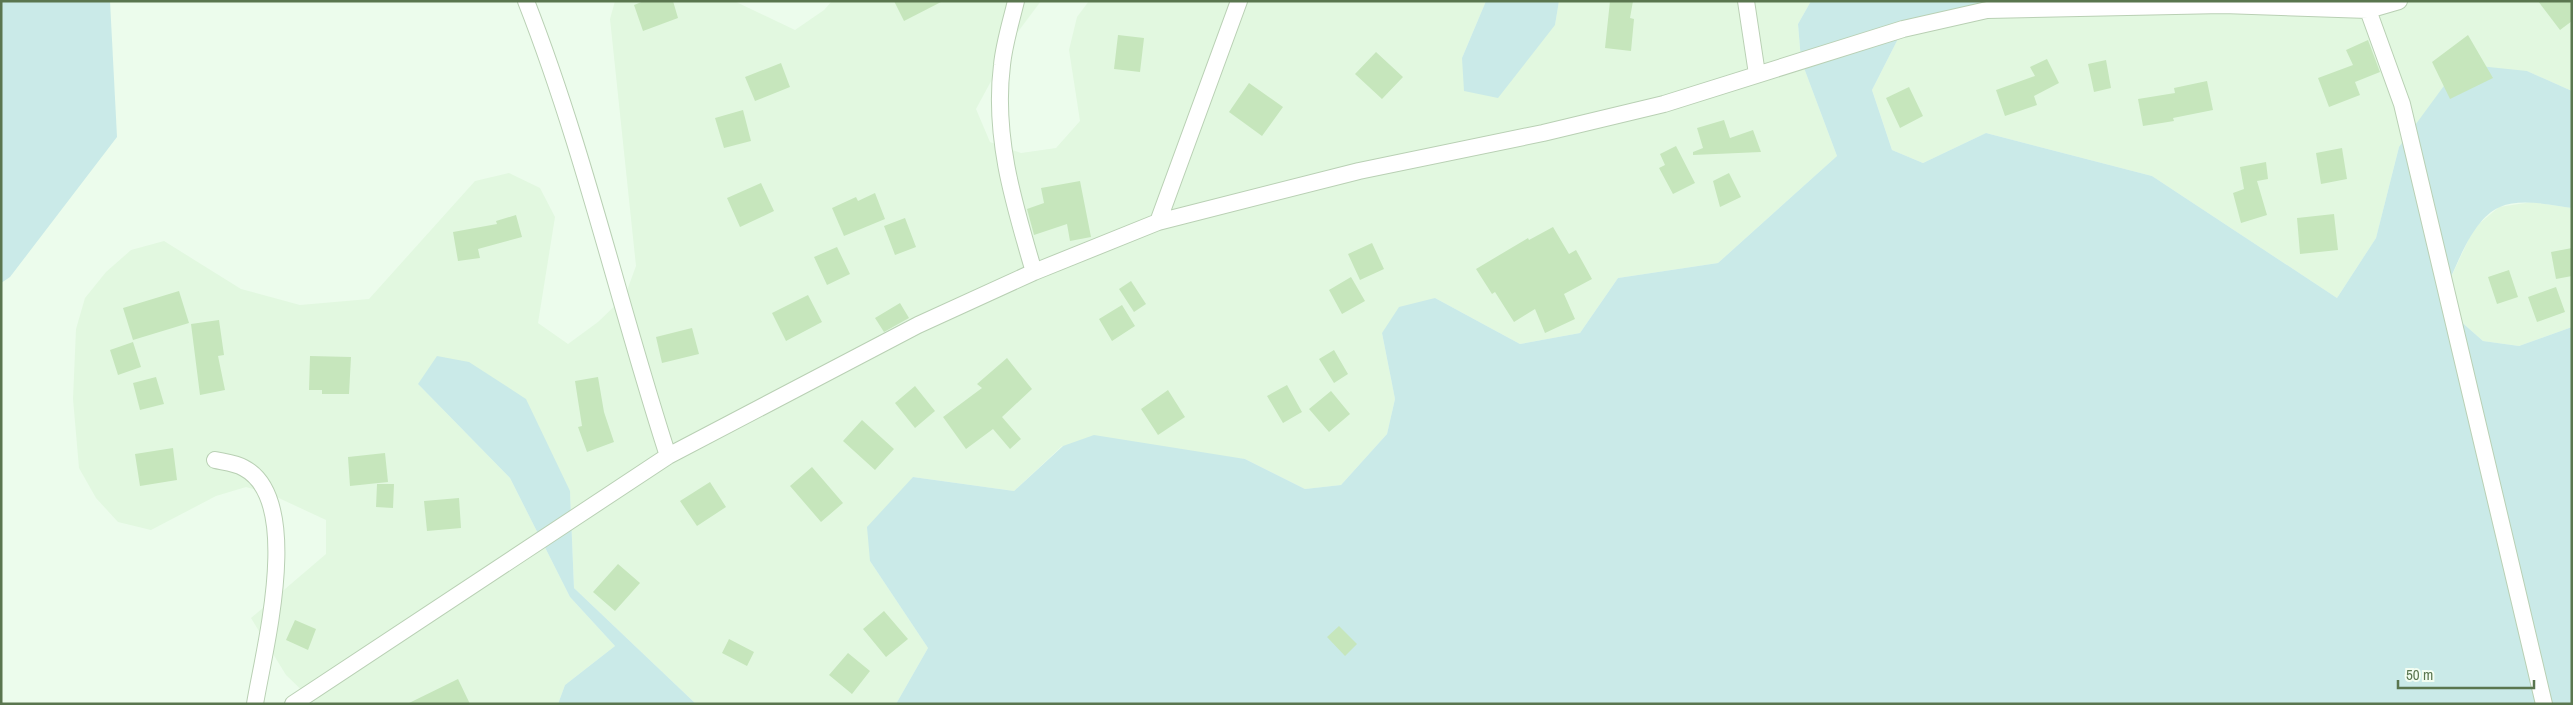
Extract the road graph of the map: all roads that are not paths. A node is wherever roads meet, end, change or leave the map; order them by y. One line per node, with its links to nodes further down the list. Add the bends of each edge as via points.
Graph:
1 (526, 1): 10 (street, via 551,67)
2 (1016, 1): 9 (street, via 1002,65 1000,131 1009,187)
3 (1239, 1): 8 (street)
4 (1746, 1): 7 (street)
5 (2399, 1): 6 (street)
6 (2368, 10): 7 (street, via 2223,5 1987,10 1903,29); 14 (street, via 2402,104)
7 (1757, 74): 8 (street, via 1664,104 1543,134 1359,171)
8 (1158, 222): 9 (street)
9 (1034, 272): 10 (street, via 918,325)
10 (668, 456): 13 (street)
11 (214, 460): 12 (street, via 244,467 256,477 268,493 277,527 278,562)
12 (255, 704)
13 (293, 704)
14 (2544, 704)

